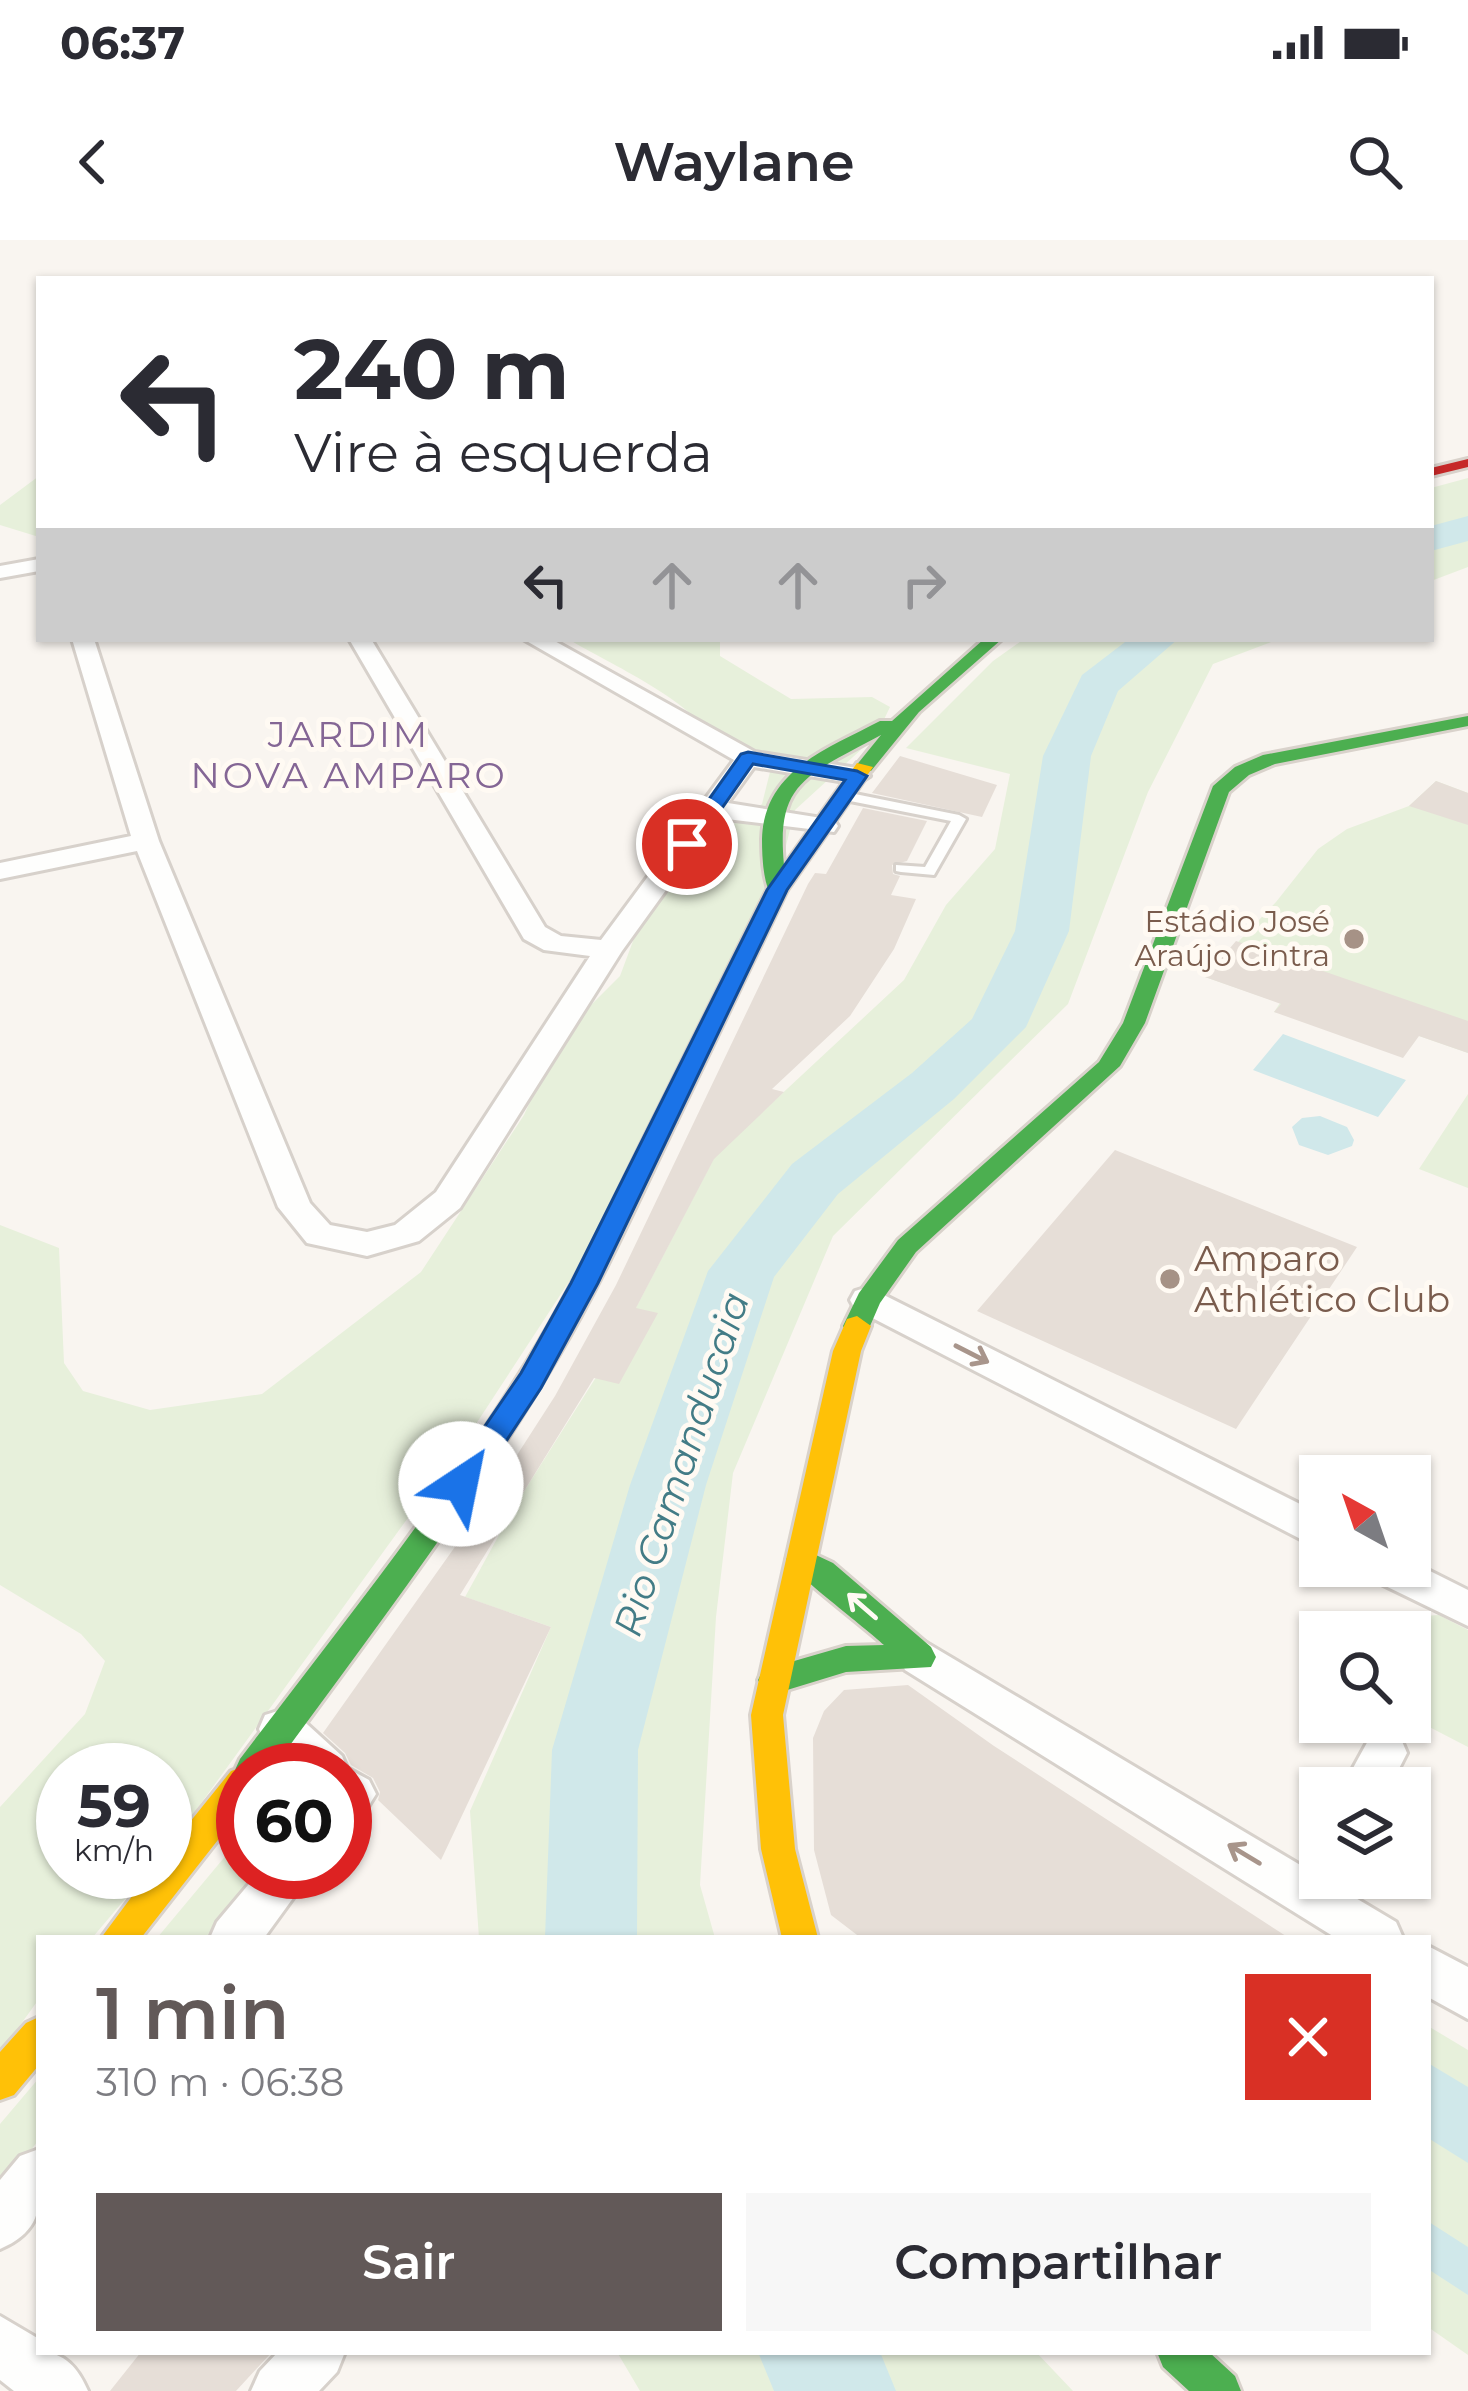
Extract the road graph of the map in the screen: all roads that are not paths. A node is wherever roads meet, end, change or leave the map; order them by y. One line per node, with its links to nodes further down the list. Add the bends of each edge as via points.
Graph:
1 (1468, 463): 2 (main road)
2 (1434, 471)
3 (36, 566): 4 (street)
4 (0, 572)
5 (84, 642): 17 (street)
6 (362, 642): 21 (street, via 534,933 554,944)
7 (539, 642): 11 (street)
8 (991, 642): 9 (main road)
9 (914, 708): 12 (main road); 13 (main road)
10 (1468, 721): 22 (main road, via 1270,759 1220,790 1134,1023 1108,1066 907,1246)
11 (748, 758): 12 (street); 14 (street)
12 (806, 767): 13 (street); 15 (main road, via 781,786)
13 (851, 786): 16 (main road); 18 (lane, via 959,819 929,872)
14 (713, 808): 15 (street); 21 (street)
15 (768, 818): 16 (street); 20 (main road)
16 (825, 826): 20 (main road)
17 (146, 841): 19 (street); 21 (street, via 295,1207 319,1234 367,1244 406,1233 448,1200)
18 (902, 868)
19 (0, 871)
20 (777, 890): 29 (main road, via 531,1380)
21 (609, 949)
22 (868, 1300): 23 (street, one-way to 23); 24 (main road, via 847,1351)
23 (1299, 1522)
24 (801, 1560): 27 (main road, one-way to 24); 28 (main road)
25 (1425, 1587): 26 (street)
26 (1468, 1609)
27 (920, 1658): 28 (main road, via 852,1655); 33 (street, one-way to 27)
28 (774, 1680): 38 (main road, via 767,1715 778,1849)
29 (281, 1729): 30 (main road); 31 (street)
30 (271, 1743)
31 (296, 1743)
32 (216, 1816): 36 (main road)
33 (1299, 1870)
34 (266, 1899): 37 (street)
35 (1336, 1899): 39 (street)
36 (121, 1935)
37 (236, 1935)
38 (799, 1935)
39 (1376, 1935)
40 (1431, 1972): 41 (street)
41 (1468, 1995)
42 (36, 2039): 43 (main road)
43 (0, 2081)
44 (36, 2179): 45 (street)
45 (0, 2222)
46 (0, 2344): 49 (street)
47 (314, 2355): 50 (street)
48 (1181, 2355): 51 (main road)
49 (59, 2391)
50 (280, 2391)
51 (1220, 2391)

